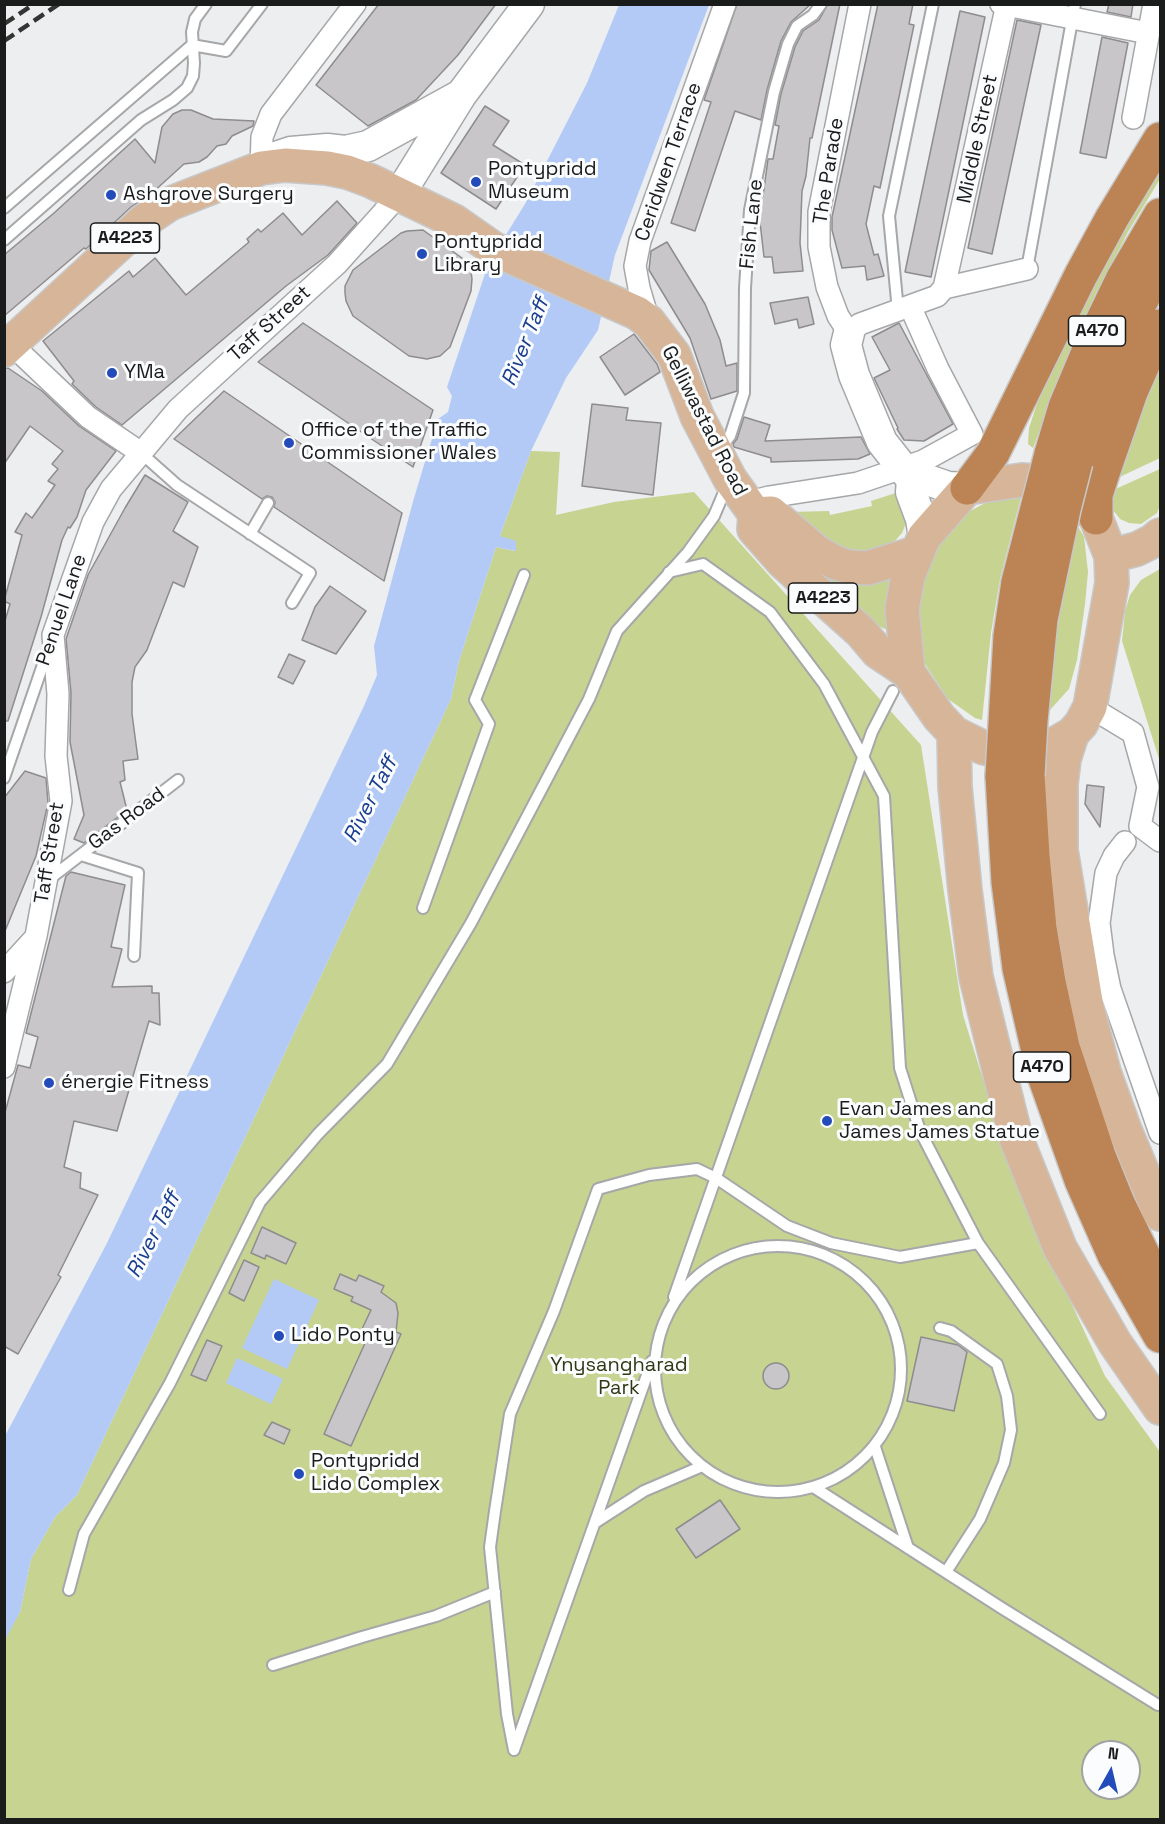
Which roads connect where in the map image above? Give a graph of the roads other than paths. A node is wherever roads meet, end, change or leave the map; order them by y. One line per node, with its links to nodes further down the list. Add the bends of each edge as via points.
1 (206, 4): 13 (lane, via 195,19)
2 (262, 4): 13 (lane, via 226,51)
3 (355, 4): 17 (street, via 271,114 262,137)
4 (529, 4): 14 (main road)
5 (725, 4): 26 (street, Ceridwen Terrace, via 640,241 635,266)
6 (821, 4): 33 (lane, Fish Lane, via 797,26 788,44 750,210 744,393 730,436)
7 (860, 4): 28 (street, The Parade, via 819,212 819,247 827,287)
8 (933, 4): 25 (lane, via 889,216)
9 (1154, 4): 12 (street)
10 (1005, 5): 11 (street); 24 (street, Middle Street)
11 (1074, 11): 12 (street); 23 (lane)
12 (1148, 33): 15 (street)
13 (192, 45): 19 (lane); 21 (lane, via 193,76 187,88 141,120)
14 (461, 95): 17 (main road, via 368,146 345,151 291,152 275,156); 18 (main road)
15 (1133, 118)
16 (1161, 140): 34 (highway, via 1081,275 993,453)
17 (261, 168): 18 (main road, A4223, via 327,168 363,178); 29 (main road, A4223, via 169,204 144,221)
18 (399, 195): 26 (main road, Gelliwastad Road / A4223, via 454,221 494,249); 30 (street, Taff Street, via 337,264 178,409)
19 (4, 208)
20 (1161, 215): 31 (highway, A470, via 1123,278 1065,406)
21 (4, 240)
22 (1161, 265): 31 (highway, A470, via 1124,334 1096,403)
23 (1027, 270): 24 (street)
24 (946, 281): 25 (street, via 937,296)
25 (904, 309): 28 (street, via 860,324); 32 (street, via 972,434 923,460)
26 (643, 318): 33 (main road, Gelliwastad Road / A4223, via 674,356 697,416)
27 (1161, 326): 36 (highway, via 1131,392 1103,473 1096,495)
28 (849, 333): 32 (main road, via 846,345 854,375 882,442)
29 (7, 343): 30 (street, via 88,417)
30 (141, 453): 37 (lane, via 177,485); 44 (street, Penuel Lane, via 111,489 93,522)
31 (1063, 458): 50 (highway, A470, bridge, via 1021,571 1010,636)
32 (908, 474): 33 (street, via 769,496); 34 (main road, via 948,487); 39 (main road, via 921,519)
33 (737, 487): 39 (main road, A4223, via 818,553 836,563 868,568); 41 (lane, Fish Lane); 45 (main road, A4223, via 754,529 783,562 861,632)
34 (967, 488): 36 (main road, via 1022,480 1045,482 1066,489); 39 (main road)
35 (268, 503): 37 (lane)
36 (1096, 518): 40 (main road)
37 (250, 534): 43 (lane, via 310,573)
38 (1161, 535): 40 (main road, via 1137,549)
39 (920, 545): 45 (main road, via 908,576 902,609)
40 (1111, 556): 46 (main road, via 1112,583)
41 (669, 572): 49 (lane, via 703,564 770,612 824,684); 80 (lane, Fish Lane, via 617,631 589,699 471,923 387,1064 318,1134 260,1202 170,1383 84,1534)
42 (524, 575): 58 (lane, via 475,700 489,724)
43 (292, 603)
44 (53, 635): 51 (lane, Penuel Lane); 57 (street, Taff Street, via 61,801)
45 (900, 681): 47 (main road); 49 (lane)
46 (1090, 707): 48 (main road); 53 (street, via 1133,733 1148,787)
47 (954, 733): 48 (main road, via 984,748 1013,752 1038,750); 72 (main road, via 955,787 976,977 1016,1138 1060,1248 1114,1343)
48 (1072, 734): 65 (main road, via 1061,784 1061,850 1087,1008 1124,1128)
49 (863, 757): 64 (lane); 66 (lane, via 884,796 900,1068 920,1131)
50 (1015, 775): 67 (highway, A470, via 1033,856 1040,928 1063,1047 1098,1156); 70 (highway, A470, via 1008,882 1018,957 1043,1073 1081,1180 1114,1255)
51 (4, 778)
52 (178, 780): 56 (lane, Gas Road)
53 (1140, 826): 54 (street); 55 (lane)
54 (1161, 841)
55 (1125, 842): 63 (street, via 1114,856 1104,885 1100,923 1103,955 1110,989)
56 (81, 855): 57 (lane, Gas Road); 60 (lane, via 138,873)
57 (48, 880): 59 (street, Taff Street)
58 (423, 908)
59 (36, 936): 61 (street); 62 (street, Taff Street)
60 (134, 956)
61 (4, 972)
62 (4, 1067)
63 (1161, 1133)
64 (716, 1178): 66 (lane, via 787,1226 831,1243 900,1257); 68 (lane); 81 (lane, via 697,1168 649,1175 598,1189 555,1311 510,1414 490,1547)
65 (1161, 1214)
66 (978, 1243): 73 (lane)
67 (1161, 1289)
68 (672, 1304): 71 (lane, via 662,1323); 74 (lane, via 692,1279 719,1260 750,1248 783,1245 816,1251 846,1266 871,1287 890,1315 900,1347 902,1377 897,1406)
69 (940, 1328): 79 (lane, via 951,1331 997,1364 1007,1396 1011,1430 1004,1463 980,1518)
70 (1161, 1336)
71 (654, 1355): 75 (lane, via 656,1397 672,1436); 77 (lane)
72 (1161, 1408)
73 (1100, 1413)
74 (875, 1446): 76 (lane, via 848,1472); 78 (lane)
75 (700, 1467): 76 (lane, via 736,1486 775,1493); 77 (lane, via 644,1491)
76 (815, 1488): 78 (lane)
77 (596, 1522): 81 (lane, via 514,1750)
78 (908, 1548): 79 (lane)
79 (946, 1572): 83 (lane)
80 (69, 1590)
81 (495, 1592): 82 (lane, via 436,1616)
82 (273, 1665)
83 (1158, 1705)

